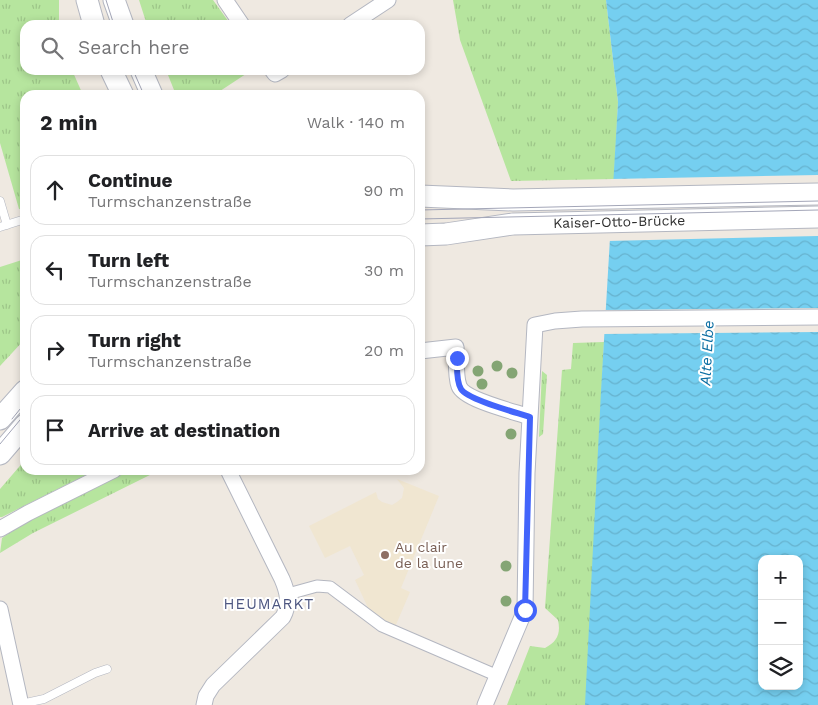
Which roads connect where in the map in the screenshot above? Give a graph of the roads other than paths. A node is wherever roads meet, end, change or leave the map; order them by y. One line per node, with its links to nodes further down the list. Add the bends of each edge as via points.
1 (87, 0): 5 (main road)
2 (114, 0): 6 (main road)
3 (225, 0): 7 (street)
4 (388, 0): 8 (street)
5 (93, 20)
6 (120, 20)
7 (239, 20)
8 (358, 20)
9 (113, 75): 11 (main road)
10 (143, 75): 12 (main road)
11 (121, 90)
12 (150, 90)
13 (818, 194): 14 (main road, Kaiser-Otto-Brücke, via 514,200)
14 (425, 196)
15 (0, 201): 18 (lane)
16 (818, 217): 19 (main road, Kaiser-Otto-Brücke, via 513,224)
17 (20, 221): 18 (lane)
18 (4, 225)
19 (425, 235)
20 (818, 317): 23 (street, via 582,319 535,325)
21 (425, 350): 23 (street, via 456,347 461,390)
22 (20, 397): 24 (main road)
23 (530, 417): 33 (street, via 525,610)
24 (0, 419)
25 (20, 431): 26 (main road)
26 (0, 454)
27 (104, 475): 29 (street)
28 (230, 475): 30 (street)
29 (0, 529)
30 (288, 594): 33 (street, via 317,586 330,587 382,626); 35 (street, via 283,617 213,685)
31 (0, 609): 34 (street)
32 (107, 669): 34 (lane, via 44,699)
33 (498, 676): 36 (street)
34 (21, 704)
35 (204, 705)
36 (485, 705)

